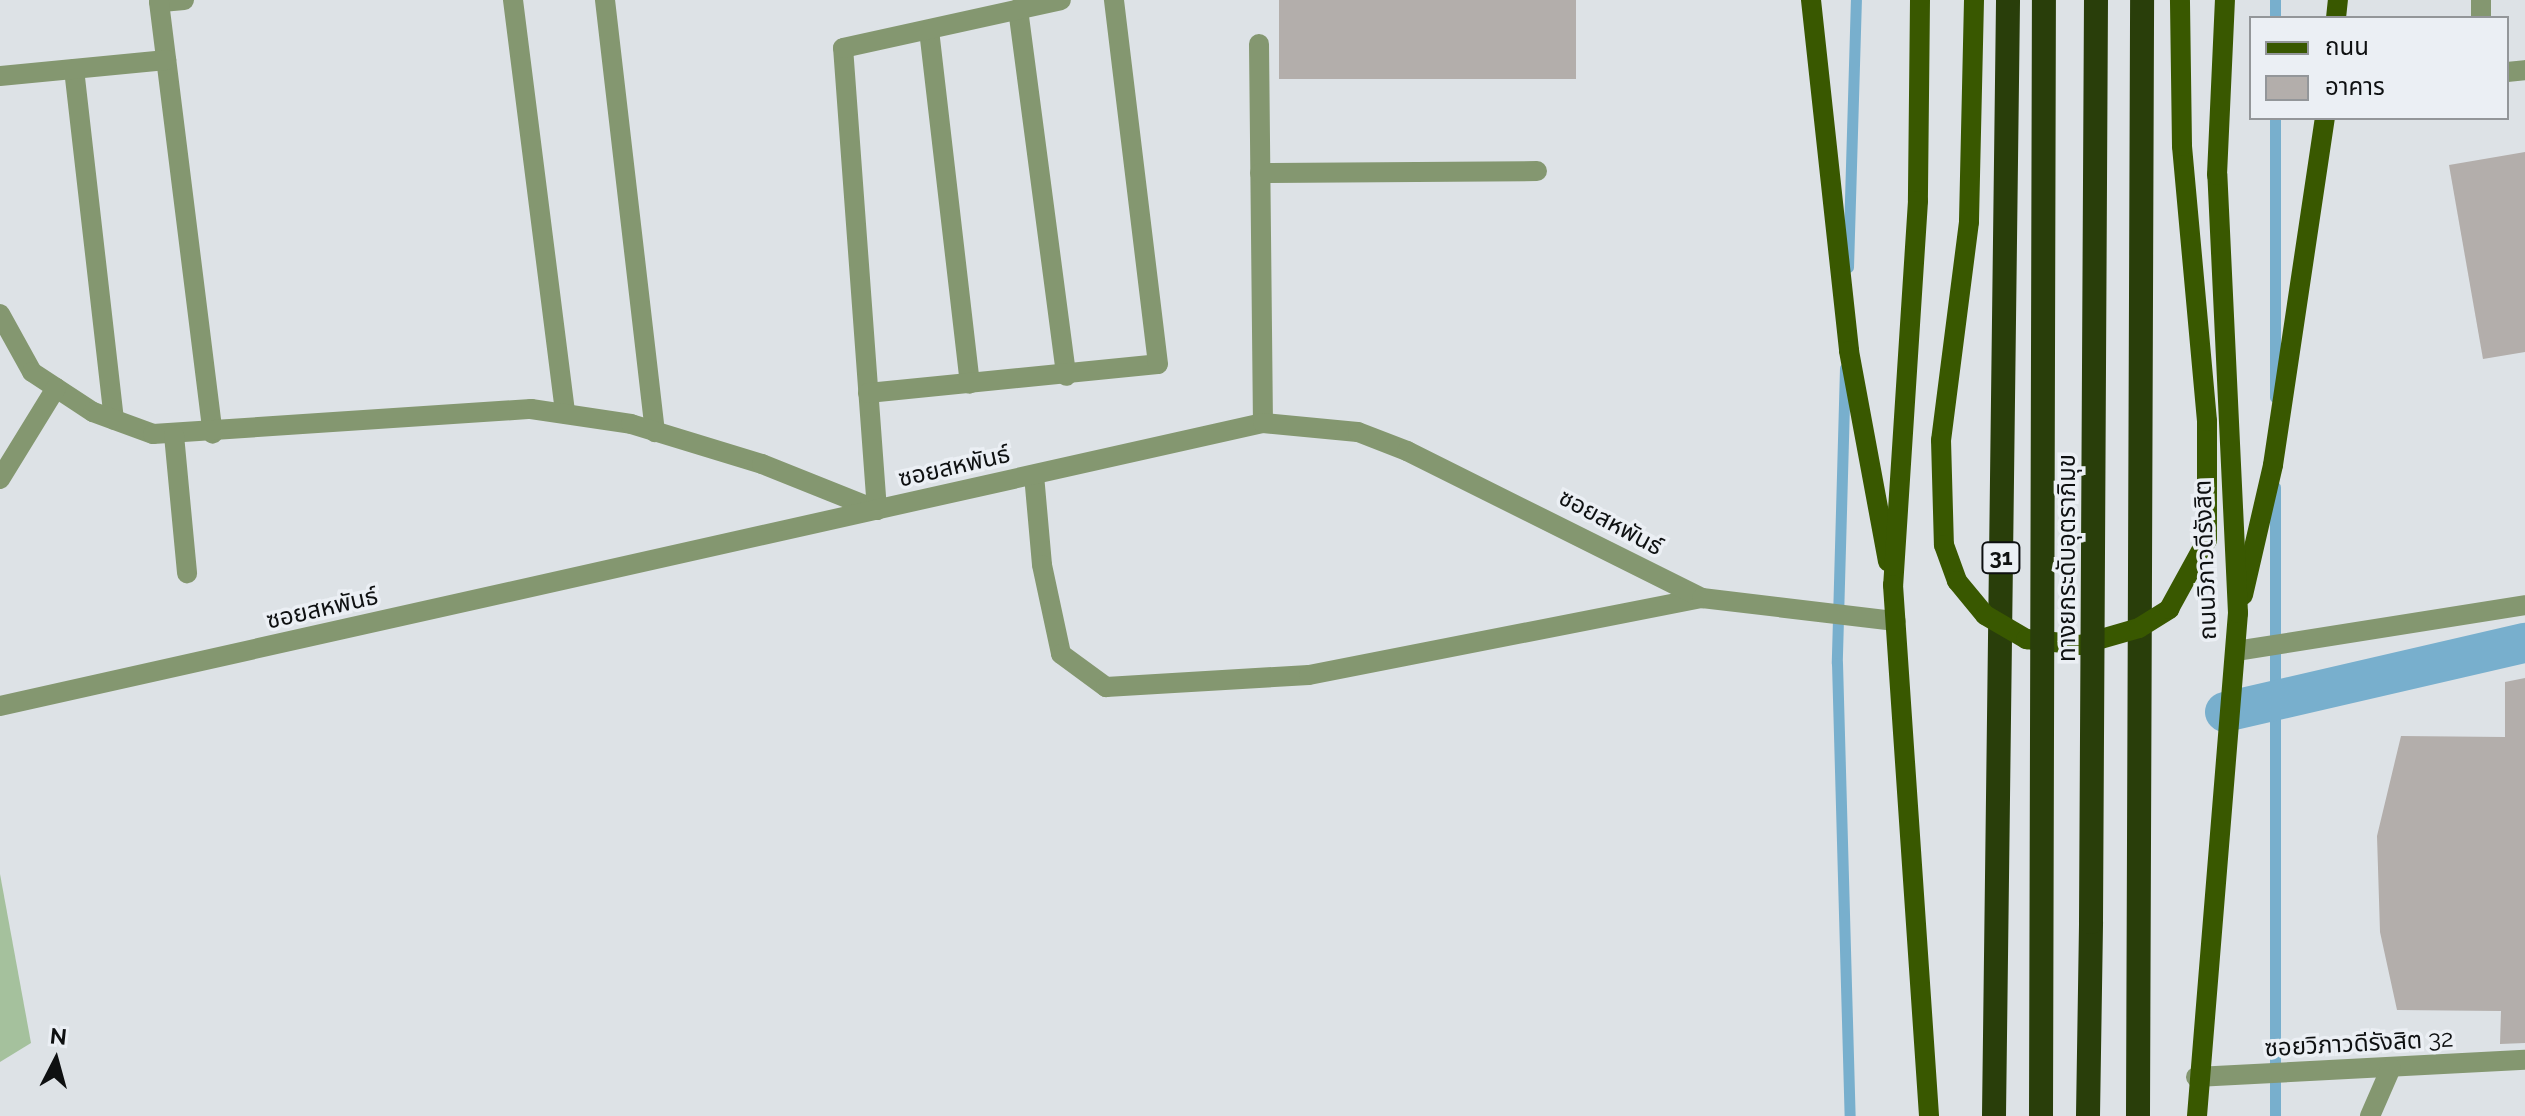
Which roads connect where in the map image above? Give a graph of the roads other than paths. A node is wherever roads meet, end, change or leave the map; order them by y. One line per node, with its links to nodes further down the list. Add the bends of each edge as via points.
1 (184, 0): 18 (street, via 159,2)
2 (513, 0): 30 (street)
3 (605, 0): 33 (street)
4 (1061, 0): 15 (street)
5 (1114, 0): 26 (street, via 1158,364)
6 (1811, 0): 40 (main road, via 1849,351)
7 (1920, 0): 40 (main road, via 1918,201)
8 (1974, 0): 13 (main road, bridge, via 1969,222 1941,440 1944,545 1957,581 1985,615 2026,639 2080,645 2139,628 2169,609 2207,540 2207,421 2182,146)
9 (2008, 0): 51 (highway, 31)
10 (2044, 0): 52 (highway, ทางยกระดับอุตราภิมุข / 31, bridge)
11 (2096, 0): 53 (highway, ทางยกระดับอุตราภิมุข, bridge)
12 (2142, 0): 54 (highway)
13 (2180, 0)
14 (2225, 0): 43 (main road, ถนนวิภาวดีรังสิต, via 2217,175)
15 (1018, 9): 16 (street); 26 (street)
16 (929, 30): 27 (street); 29 (street, via 843,48)
17 (1259, 44): 23 (street)
18 (166, 60): 19 (street); 34 (street)
19 (74, 69): 20 (street); 31 (street)
20 (0, 76)
21 (2325, 120): 43 (main road, via 2273,465)
22 (1537, 171): 23 (street)
23 (1260, 173): 32 (street)
24 (0, 314): 25 (street)
25 (8, 351): 28 (street)
26 (1066, 376): 27 (street)
27 (970, 384): 29 (street)
28 (56, 388): 31 (street); 37 (street)
29 (868, 393): 38 (street)
30 (565, 414): 33 (street); 34 (street, via 474,408)
31 (114, 420): 35 (street)
32 (1263, 423): 36 (street, ซอยสหพันธ์); 41 (street, ซอยสหพันธ์, via 1358,432 1407,451)
33 (655, 432): 38 (street, via 762,464)
34 (213, 434): 35 (street)
35 (174, 435): 39 (street)
36 (1034, 475): 38 (street, ซอยสหพันธ์); 41 (street, via 1042,565 1061,654 1106,687 1309,675)
37 (0, 479)
38 (877, 510): 46 (street, ซอยสหพันธ์)
39 (187, 573)
40 (1893, 585): 44 (main road)
41 (1702, 598): 44 (street, ซอยสหพันธ์)
42 (2525, 605): 45 (street)
43 (2238, 613): 45 (main road, ถนนวิภาวดีรังสิต)
44 (1896, 621): 50 (main road)
45 (2236, 651): 49 (main road, ถนนวิภาวดีรังสิต)
46 (0, 706)
47 (2525, 1060): 48 (street, ซอยวิภาวดีรังสิต 32)
48 (2391, 1068): 49 (street, ซอยวิภาวดีรังสิต 32); 56 (street)
49 (2196, 1077): 55 (main road, ถนนวิภาวดีรังสิต)
50 (1929, 1116)
51 (1994, 1116)
52 (2041, 1116)
53 (2088, 1116)
54 (2138, 1116)
55 (2197, 1116)
56 (2370, 1116)

